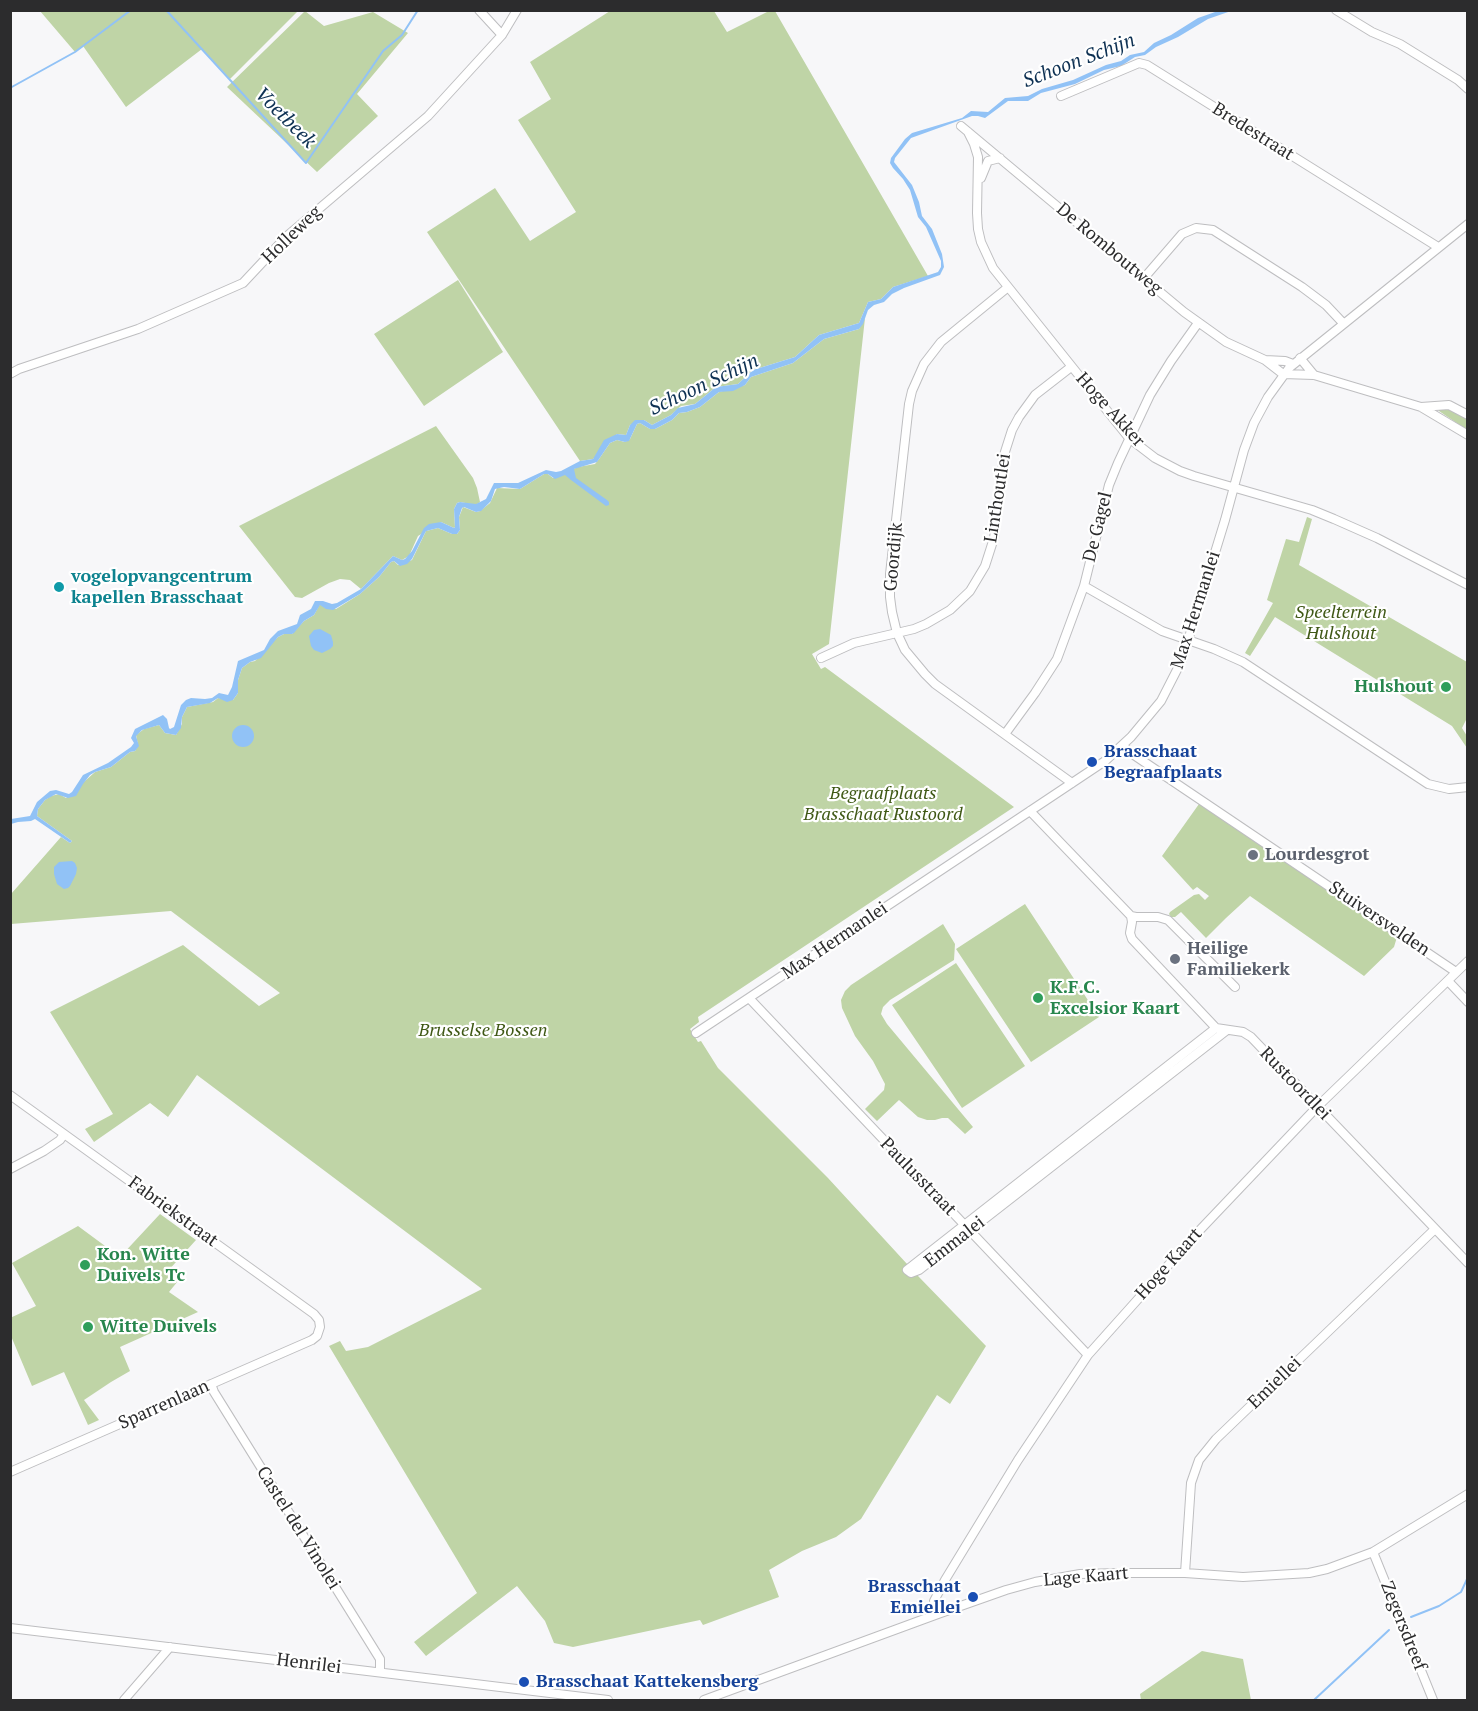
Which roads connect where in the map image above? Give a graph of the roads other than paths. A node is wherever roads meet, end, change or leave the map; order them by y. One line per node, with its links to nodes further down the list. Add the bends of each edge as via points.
1 (479, 10): 4 (street)
2 (517, 10): 4 (street, Holleweg)
3 (1336, 10): 5 (street, via 1372,33 1400,44)
4 (502, 35): 20 (street, Holleweg, via 428,116 287,236 243,283 138,329)
5 (1467, 89)
6 (1061, 96): 12 (street, Bredestraat, via 1139,63 1147,65)
7 (961, 126): 8 (street, De Romboutweg)
8 (968, 132): 9 (street, De Romboutweg); 10 (street, Hoge Akker, via 978,157)
9 (1000, 158): 10 (street, Hoge Akker, via 988,161); 13 (street, De Romboutweg)
10 (977, 194): 14 (street, Hoge Akker, via 981,242)
11 (1467, 224): 12 (street, Max Hermanlei)
12 (1438, 248): 16 (street, Max Hermanlei)
13 (1144, 278): 15 (street, De Romboutweg); 16 (street, via 1182,234 1196,228 1213,230 1302,287)
14 (1007, 288): 19 (street, Hoge Akker); 30 (street, Goordijk, via 941,342 924,363 912,391 890,582)
15 (1198, 323): 17 (street, De Romboutweg, via 1226,342); 26 (street, De Gagel, via 1150,394)
16 (1343, 323): 18 (street, Max Hermanlei)
17 (1265, 360): 18 (street, De Romboutweg); 21 (street, De Romboutweg)
18 (1296, 361): 21 (street, Max Hermanlei); 22 (street)
19 (1071, 367): 26 (street, Hoge Akker); 30 (street, Linthoutlei, via 1035,395 1011,430 1004,455 994,538 979,578 950,610 926,624)
20 (10, 374)
21 (1283, 374): 22 (street); 27 (street, Max Hermanlei, via 1251,430)
22 (1314, 375): 23 (street)
23 (1421, 407): 24 (street, via 1449,405); 25 (street)
24 (1467, 415)
25 (1467, 435)
26 (1129, 438): 27 (street, Hoge Akker, via 1174,468); 29 (street, De Gagel, via 1109,484)
27 (1234, 488): 28 (street, Hoge Akker, via 1334,519); 31 (street, Max Hermanlei)
28 (1467, 585)
29 (1084, 586): 31 (street, via 1150,625); 33 (street, De Gagel, via 1057,659)
30 (897, 633): 32 (street, Linthoutlei, via 854,643); 33 (street, Goordijk, via 905,650 935,684)
31 (1189, 641): 34 (street, Max Hermanlei, via 1161,701); 36 (street, via 1243,662 1422,781 1442,788)
32 (821, 658)
33 (1005, 734): 35 (street, Goordijk)
34 (1123, 746): 35 (street, Max Hermanlei); 40 (street, Stuiversvelden)
35 (1072, 783): 37 (street, Max Hermanlei)
36 (1467, 787)
37 (1030, 811): 38 (street); 43 (street, Max Hermanlei)
38 (1131, 915): 42 (street, via 1168,920); 45 (street, via 1132,939)
39 (1467, 961): 40 (street, Hoge Kaart)
40 (1456, 972): 41 (street, Hoge Kaart)
41 (1448, 981): 44 (street); 49 (street, Hoge Kaart)
42 (1235, 987)
43 (749, 998): 47 (street, Max Hermanlei); 52 (street, Paulusstraat)
44 (1467, 1002)
45 (1216, 1028): 46 (street, Rustoordlei); 52 (street, Emmalei)
46 (1227, 1030): 49 (street, Rustoordlei, via 1251,1037); 52 (street, Emmalei)
47 (696, 1033)
48 (10, 1095): 50 (street, Fabriekstraat)
49 (1317, 1107): 53 (street, Rustoordlei); 56 (street, Hoge Kaart)
50 (64, 1134): 51 (street, via 44,1151); 55 (street, Fabriekstraat, via 314,1314 320,1323)
51 (10, 1169)
52 (967, 1228): 52 (street, Emmalei, via 907,1270 919,1270); 56 (street, Paulusstraat)
53 (1435, 1229): 54 (street, Rustoordlei); 61 (street, Emiellei, via 1216,1439 1199,1460 1191,1483)
54 (1467, 1263)
55 (316, 1336): 57 (street, Sparrenlaan)
56 (1088, 1356): 62 (street, Hoge Kaart, via 1018,1460 945,1580 934,1601)
57 (211, 1384): 58 (street, Sparrenlaan); 65 (street, Castel del Vinolei, via 380,1659)
58 (10, 1472)
59 (1467, 1494): 60 (street, Lage Kaart)
60 (1373, 1552): 61 (street, Lage Kaart, via 1309,1573); 69 (street, Zegersdreef)
61 (1185, 1573): 62 (street, Lage Kaart, via 1069,1576 1006,1590)
62 (938, 1614): 68 (street, Lage Kaart)
63 (10, 1628): 64 (street, Henrilei)
64 (170, 1647): 65 (street, Henrilei); 66 (street)
65 (380, 1672): 67 (street, Henrilei)
66 (124, 1701)
67 (608, 1701)
68 (704, 1701)
69 (1433, 1701)

